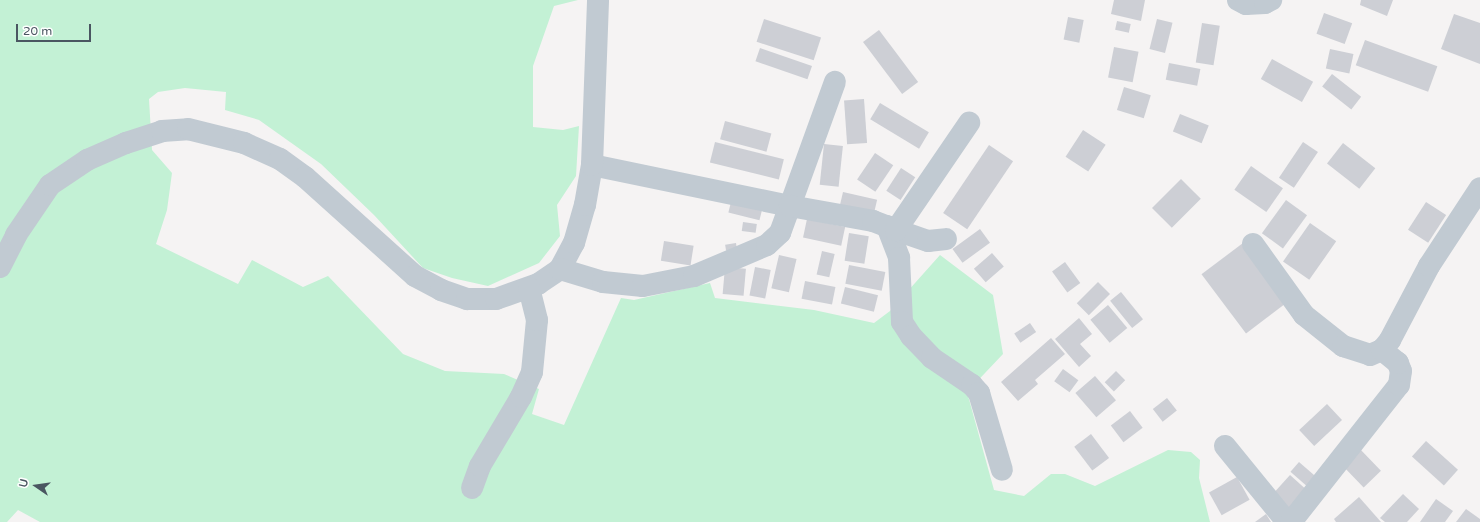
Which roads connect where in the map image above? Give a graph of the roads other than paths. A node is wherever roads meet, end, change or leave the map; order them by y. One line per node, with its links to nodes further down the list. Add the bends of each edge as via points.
1 (598, 0): 6 (street)
2 (1238, 0): 3 (street, via 1246,4 1265,3)
3 (1271, 0)
4 (835, 82): 8 (street)
5 (969, 123): 9 (street)
6 (592, 165): 8 (street); 13 (street, via 585,205 574,243)
7 (1480, 188): 15 (street, via 1432,260 1390,340)
8 (790, 206): 9 (street); 13 (street, via 780,233 767,245 694,276 643,286 603,282)
9 (892, 228): 10 (street, via 928,241); 17 (street, via 899,258 902,322 911,336 932,358 972,385 979,393)
10 (946, 239)
11 (1253, 244): 15 (street, via 1304,315 1350,349 1370,355)
12 (0, 267): 14 (street, via 16,235 50,185 87,160 126,143 162,131 188,129 244,143 280,159 305,177 415,276 441,290 467,300 489,299)
13 (560, 269): 14 (street)
14 (529, 288): 18 (street, via 537,320 532,372 521,397 480,466)
15 (1382, 350): 20 (street, via 1398,363 1401,371 1399,385)
16 (1224, 446): 19 (street)
17 (1002, 470)
18 (472, 488)
19 (1287, 522)
20 (1291, 522)

